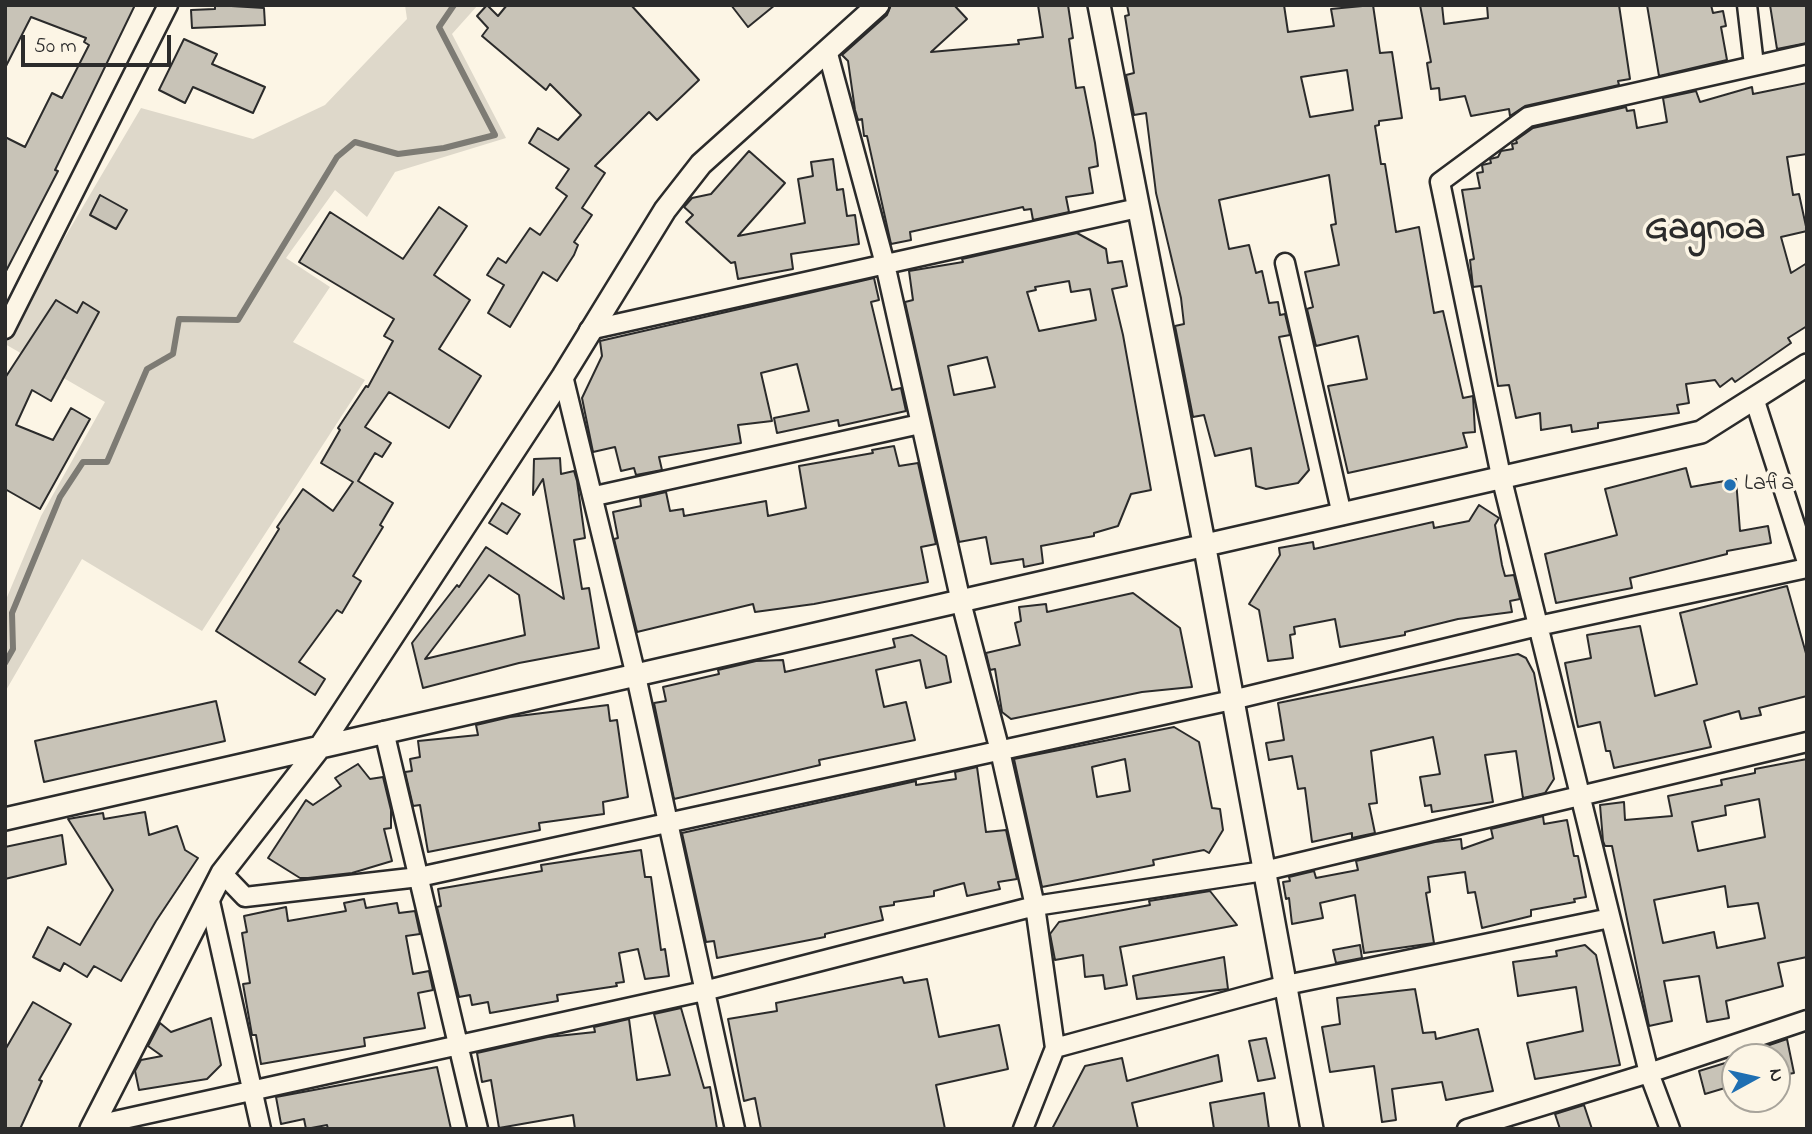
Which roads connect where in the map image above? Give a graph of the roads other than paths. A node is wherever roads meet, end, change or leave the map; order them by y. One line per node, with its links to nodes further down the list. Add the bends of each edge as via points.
1 (168, 5): 11 (street)
2 (878, 5): 5 (street)
3 (1099, 5): 8 (street)
4 (1747, 5): 7 (street)
5 (827, 50): 10 (street); 12 (street, via 701,164 665,210)
6 (1807, 54): 7 (street)
7 (1754, 65): 17 (street, via 1528,117 1440,182)
8 (1138, 208): 10 (street); 20 (street)
9 (1284, 263): 19 (street)
10 (885, 264): 12 (street); 16 (street)
11 (5, 329)
12 (589, 330): 14 (street)
13 (1807, 365): 15 (street)
14 (564, 376): 18 (street); 29 (street)
15 (1754, 398): 17 (street, via 1701,432); 21 (street)
16 (920, 424): 18 (street); 23 (street)
17 (1501, 476): 19 (street); 24 (street)
18 (595, 496): 25 (street)
19 (1342, 516): 20 (street)
20 (1204, 543): 23 (street); 26 (street)
21 (1807, 562)
22 (1807, 568): 24 (street)
23 (961, 602): 25 (street); 30 (street)
24 (1538, 626): 26 (street); 31 (street)
25 (636, 676): 27 (street); 33 (street)
26 (1232, 700): 30 (street); 34 (street)
27 (384, 731): 29 (street); 36 (street)
28 (1807, 742): 31 (street)
29 (320, 747): 32 (street); 35 (street)
30 (1000, 751): 33 (street); 38 (street)
31 (1580, 798): 34 (street); 39 (street)
32 (5, 819)
33 (667, 824): 36 (street); 41 (street)
34 (1264, 871): 38 (street); 40 (street)
35 (222, 873): 36 (street, via 245,897); 37 (street)
36 (419, 877): 43 (street)
37 (209, 897): 46 (street); 47 (street)
38 (1035, 906): 41 (street); 44 (street)
39 (1611, 918): 40 (street); 45 (street)
40 (1286, 985): 44 (street); 52 (street)
41 (704, 990): 43 (street); 50 (street)
42 (1807, 1020): 45 (street)
43 (460, 1045): 46 (street); 49 (street)
44 (1055, 1048): 51 (street)
45 (1649, 1073): 53 (street); 54 (street)
46 (252, 1091): 47 (street); 48 (street)
47 (92, 1127)
48 (261, 1129)
49 (478, 1129)
50 (735, 1129)
51 (1023, 1129)
52 (1312, 1129)
53 (1466, 1129)
54 (1670, 1129)

